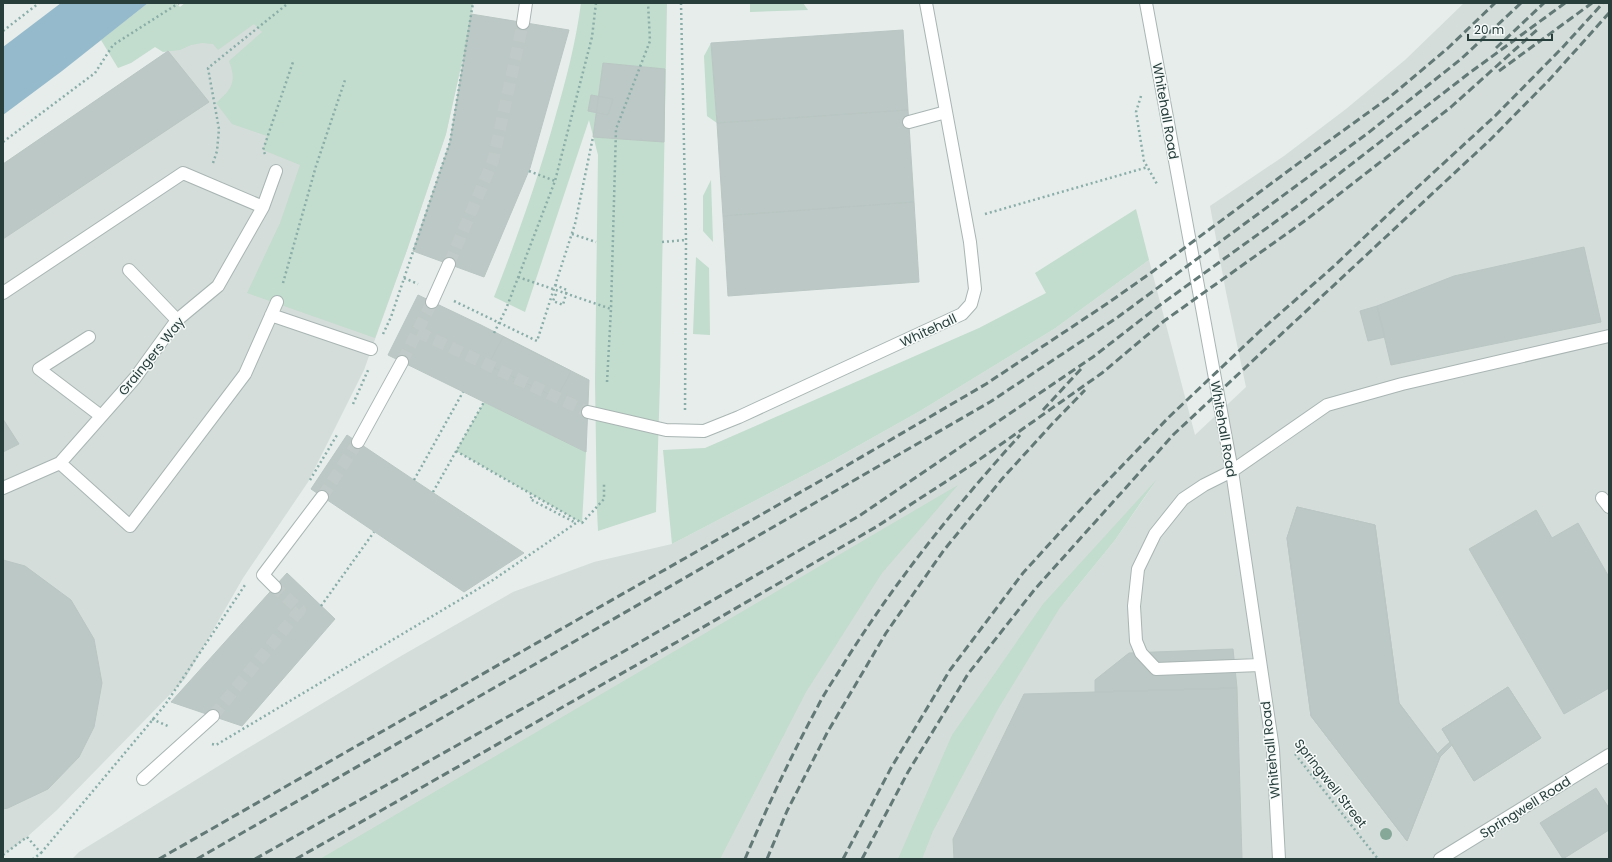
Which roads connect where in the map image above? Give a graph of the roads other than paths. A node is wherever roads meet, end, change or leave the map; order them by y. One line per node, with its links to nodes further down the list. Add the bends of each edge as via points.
1 (526, 3): 4 (street)
2 (926, 3): 5 (street, Whitehall)
3 (1146, 3): 24 (street, Whitehall Road)
4 (523, 23)
5 (946, 112): 6 (street); 20 (street, Whitehall, via 966,219 975,288 970,304 962,314 704,431 666,430)
6 (909, 122)
7 (276, 171): 8 (street, Graingers Way)
8 (263, 207): 11 (street, via 183,172); 15 (street, Graingers Way, via 218,286)
9 (449, 264): 13 (street)
10 (129, 270): 15 (street)
11 (3, 293)
12 (277, 302): 14 (street)
13 (432, 302)
14 (271, 315): 18 (street); 23 (street, via 246,374 130,526)
15 (177, 320): 21 (street, Graingers Way, via 135,378)
16 (1609, 336): 24 (street, via 1402,384 1327,405)
17 (89, 337): 21 (street, via 39,369)
18 (372, 355)
19 (402, 362): 22 (street)
20 (588, 412)
21 (101, 416): 23 (street, Graingers Way)
22 (358, 442)
23 (60, 462): 25 (street, Graingers Way)
24 (1232, 470): 28 (street, Whitehall Road); 28 (street, via 1183,499 1155,534 1138,569 1134,606 1136,641 1141,652 1156,669)
25 (3, 488)
26 (322, 497): 27 (street, via 263,575)
27 (275, 587)
28 (1260, 665): 32 (street, Whitehall Road, via 1273,749)
29 (213, 716): 31 (street)
30 (1609, 755): 33 (street, Springwell Road)
31 (143, 778)
32 (1279, 859)
33 (1440, 859)

